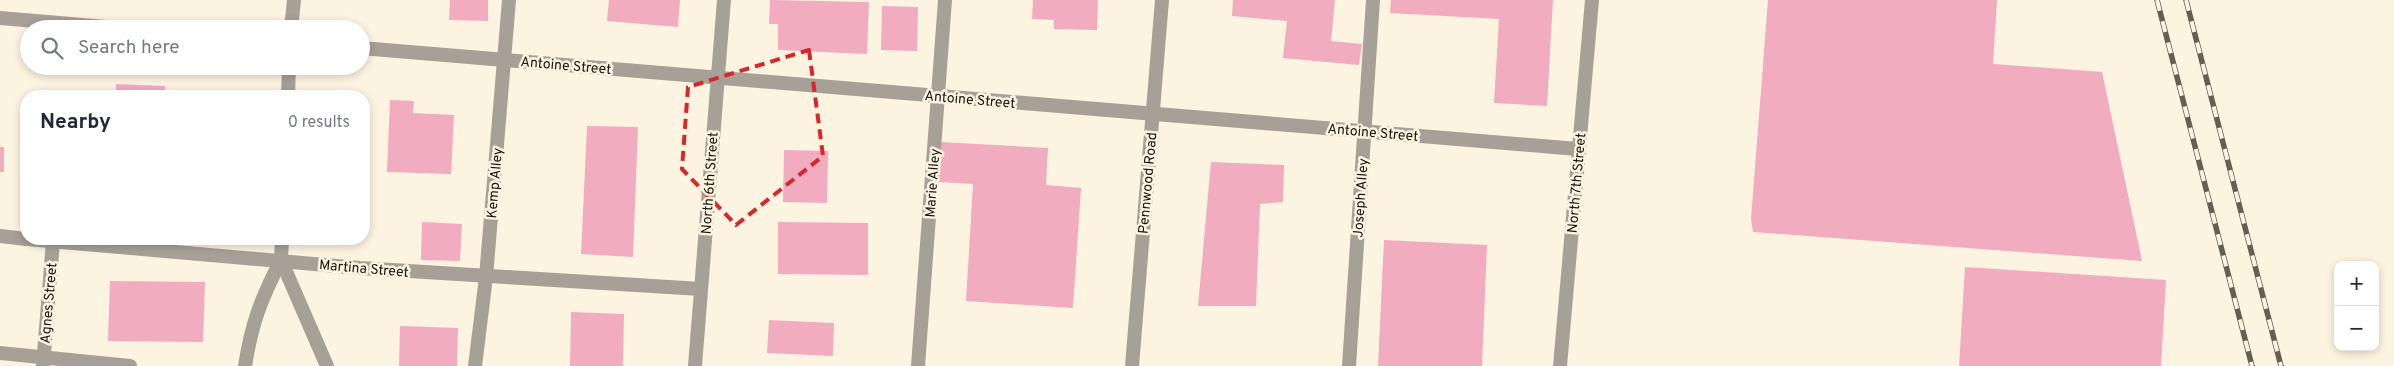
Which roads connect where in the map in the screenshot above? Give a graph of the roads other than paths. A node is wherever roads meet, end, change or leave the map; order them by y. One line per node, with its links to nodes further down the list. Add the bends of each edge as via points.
1 (294, 0): 10 (street)
2 (509, 0): 12 (street, Kemp Alley)
3 (724, 0): 14 (street, North 6th Street)
4 (945, 0): 16 (street, Marie Alley)
5 (1162, 0): 17 (street, Pennwood Road)
6 (1373, 0): 18 (street, Joseph Alley)
7 (1592, 0): 19 (street, North 7th Street)
8 (0, 18): 9 (street)
9 (24, 20)
10 (293, 20)
11 (370, 49): 12 (street, Antoine Street)
12 (505, 60): 14 (street, Antoine Street); 26 (street, Kemp Alley)
13 (289, 75): 15 (street)
14 (718, 78): 16 (street, Antoine Street); 27 (street, North 6th Street)
15 (288, 90)
16 (938, 96): 17 (street, Antoine Street); 35 (street, Marie Alley)
17 (1152, 114): 18 (street, Antoine Street); 36 (street, Pennwood Road)
18 (1364, 132): 19 (street, Antoine Street); 37 (street, Joseph Alley)
19 (1578, 149): 38 (street, North 7th Street)
20 (0, 236): 21 (street, Martina Street)
21 (20, 238)
22 (53, 245): 29 (street, Agnes Street)
23 (101, 245): 25 (street, Martina Street)
24 (282, 245): 25 (street)
25 (282, 260): 26 (street, Martina Street); 31 (street, via 250,330); 32 (street)
26 (486, 277): 27 (street, Martina Street); 33 (street, Kemp Alley)
27 (701, 289): 34 (street, North 6th Street)
28 (0, 353): 29 (street)
29 (43, 362): 30 (street)
30 (130, 366)
31 (245, 366)
32 (327, 366)
33 (475, 366)
34 (695, 366)
35 (918, 366)
36 (1132, 366)
37 (1349, 366)
38 (1560, 366)

